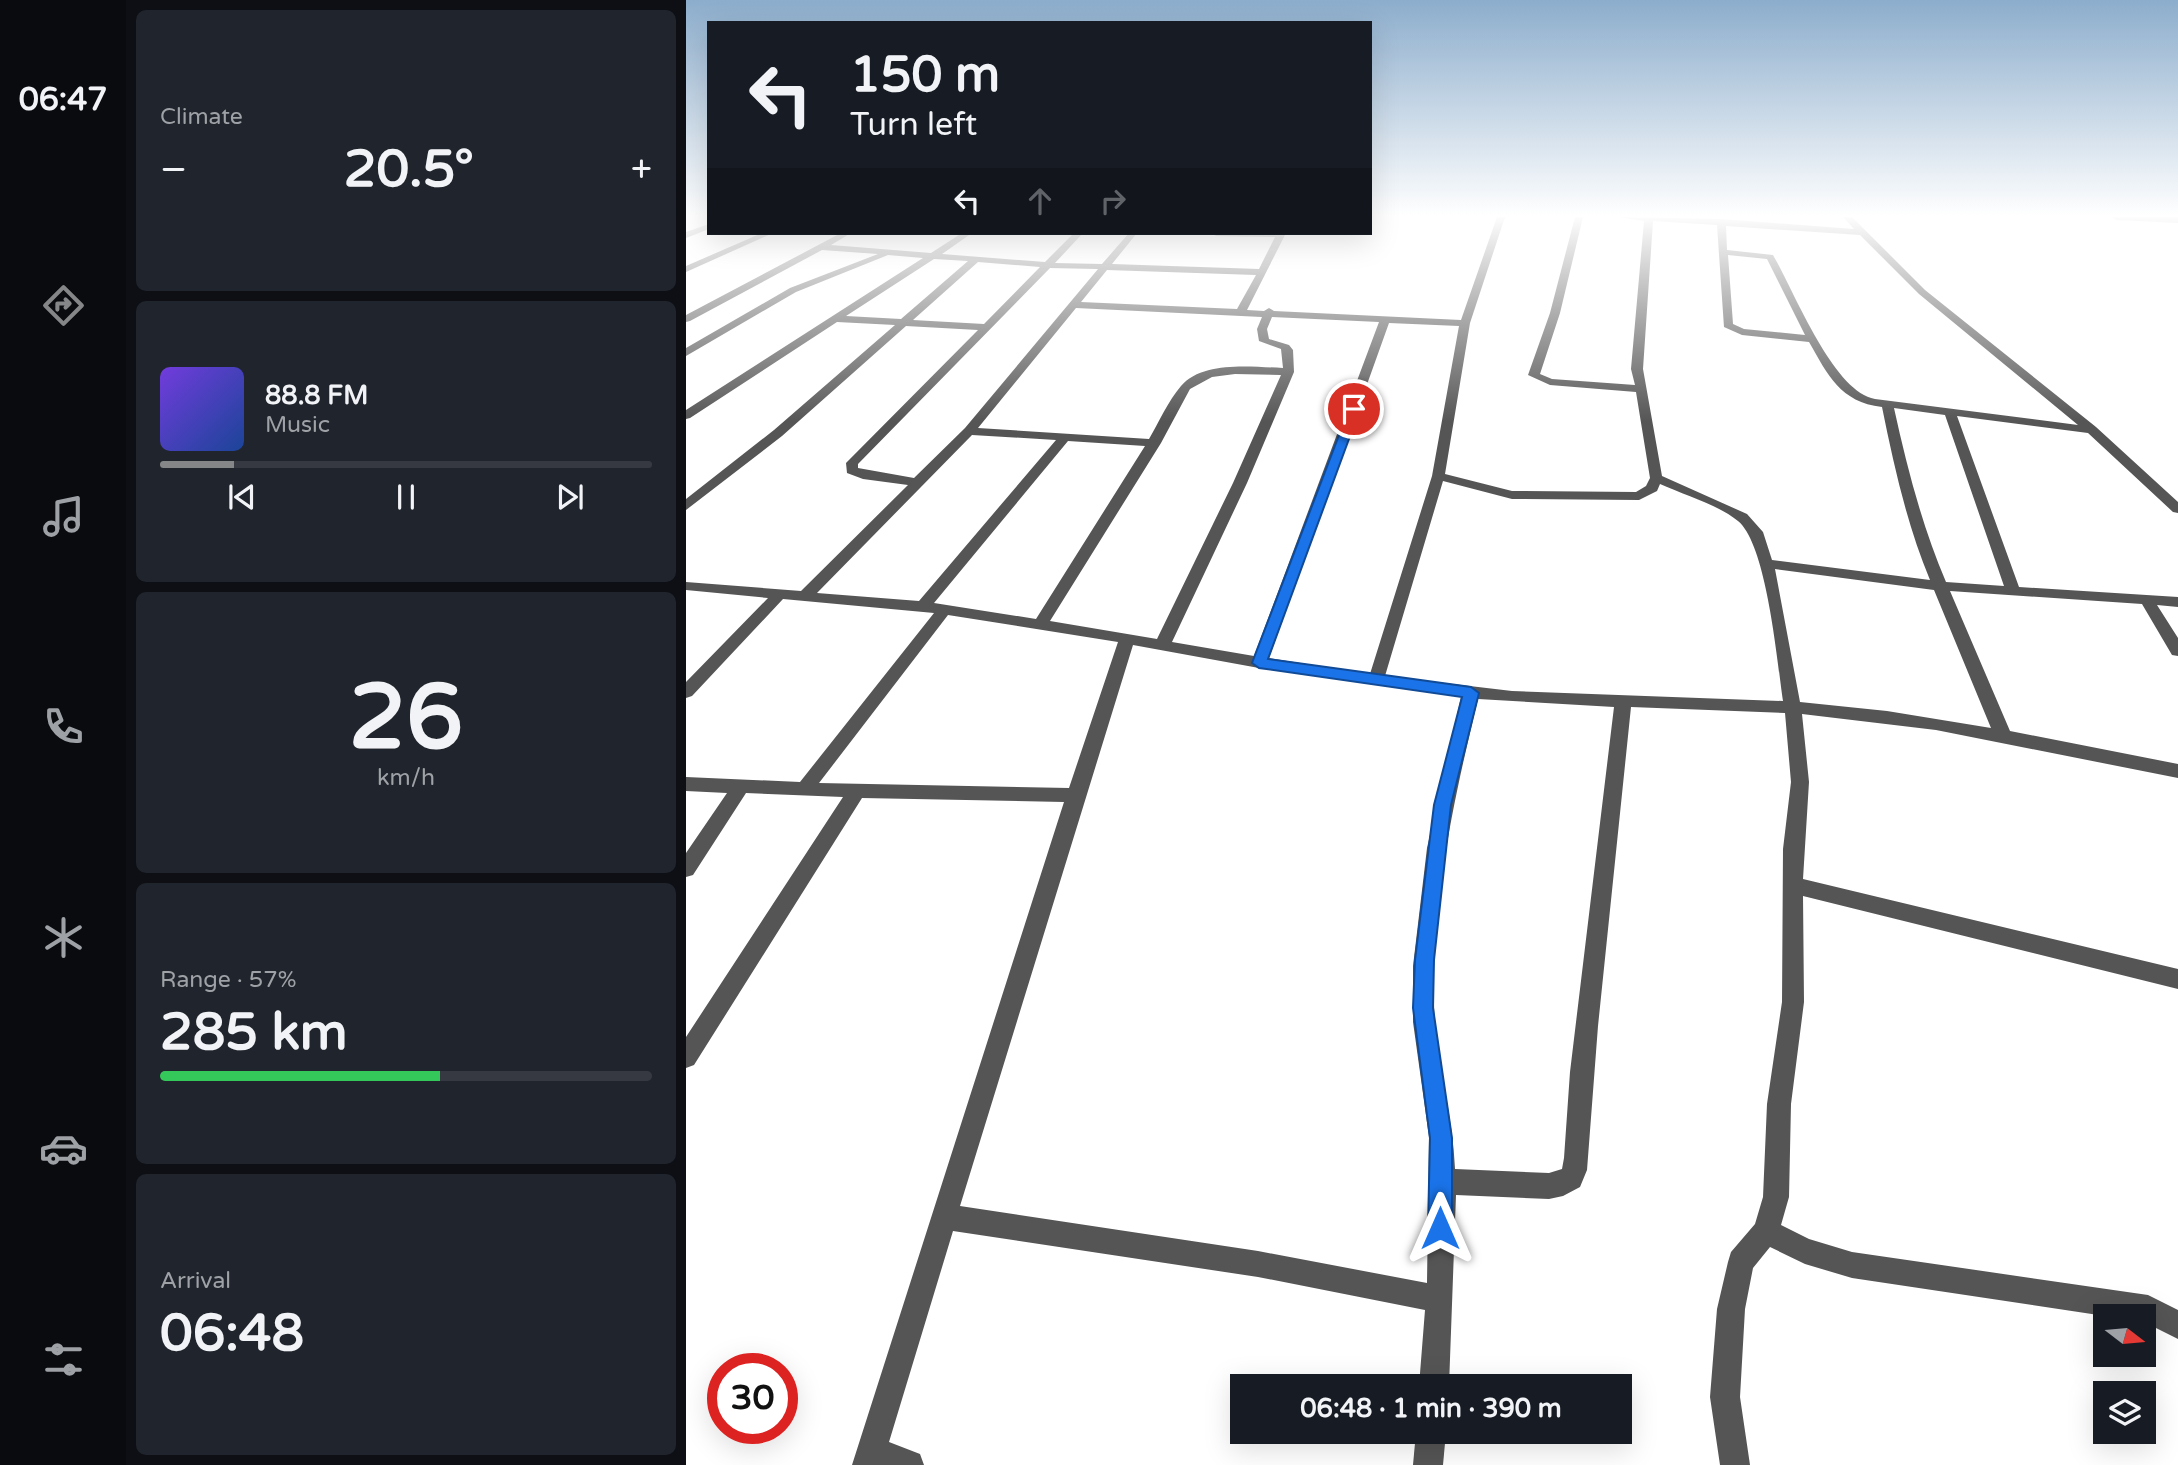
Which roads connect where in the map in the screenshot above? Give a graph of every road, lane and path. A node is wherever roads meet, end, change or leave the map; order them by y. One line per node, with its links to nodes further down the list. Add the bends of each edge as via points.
1 (748, 285): 17 (street)
2 (805, 285): 24 (street)
3 (889, 285): 19 (street)
4 (946, 285): 20 (street)
5 (1027, 285): 22 (street)
6 (1091, 285): 14 (street)
7 (1255, 285): 15 (street)
8 (1478, 285): 21 (street)
9 (1562, 285): 26 (street, via 1534,375 1550,382)
10 (1644, 285): 26 (street, via 1637,369)
11 (1726, 285): 23 (street, via 1728,325 1742,332)
12 (1785, 285): 23 (street)
13 (1915, 285): 30 (street)
14 (1076, 304): 15 (street); 31 (street)
15 (1242, 310): 16 (street)
16 (1269, 311): 18 (street); 25 (street, via 1262,335 1264,341 1289,352)
17 (686, 318)
18 (1386, 318): 21 (street); 53 (street)
19 (836, 319): 20 (street); 29 (street)
20 (903, 323): 22 (street); 37 (street, via 778,433)
21 (1465, 323): 34 (street)
22 (989, 327): 36 (street, via 852,463 852,470 863,475)
23 (1814, 339): 27 (street, via 1845,388 1856,397)
24 (686, 353)
25 (1287, 372): 33 (street, via 1240,371 1196,378 1186,387); 51 (street, via 1240,483)
26 (1642, 389): 35 (street)
27 (1887, 404): 28 (street); 41 (street, via 1900,469)
28 (1950, 412): 30 (street); 42 (street)
29 (686, 415)
30 (2092, 430): 38 (street)
31 (969, 431): 32 (street); 36 (street)
32 (1063, 438): 33 (street); 47 (street)
33 (1155, 443): 49 (street)
34 (1438, 476): 35 (street, via 1512,495 1613,497 1639,496 1652,488); 54 (street)
35 (1656, 478): 39 (street, via 1742,517 1756,532)
36 (919, 483): 44 (street)
37 (686, 506)
38 (2178, 509)
39 (1766, 564): 41 (street); 58 (street)
40 (686, 586): 43 (street)
41 (1939, 586): 42 (street); 59 (street)
42 (2013, 591): 45 (street)
43 (778, 596): 44 (street); 55 (street)
44 (803, 598): 47 (street)
45 (2146, 599): 46 (street); 52 (street)
46 (2178, 602)
47 (922, 608): 48 (street)
48 (944, 610): 49 (street); 63 (street)
49 (1040, 624): 50 (street)
50 (1126, 641): 51 (street); 65 (street)
51 (1161, 646): 53 (street)
52 (2178, 651)
53 (1259, 663): 54 (street)
54 (1376, 680): 56 (street)
55 (686, 692)
56 (1471, 693): 57 (street); 70 (street, via 1442,805 1425,960 1423,1008 1437,1103)
57 (1622, 702): 58 (street); 70 (street, via 1571,1178 1561,1186 1544,1187)
58 (1791, 707): 59 (street); 67 (street, via 1800,782)
59 (2003, 736): 60 (street)
60 (2178, 771)
61 (686, 784): 62 (street)
62 (741, 786): 63 (street); 66 (street)
63 (805, 788): 64 (street)
64 (857, 791): 65 (street); 69 (street)
65 (1076, 795): 71 (street)
66 (686, 869)
67 (1793, 885): 68 (street); 72 (street, via 1793,1002 1779,1104 1776,1197)
68 (2178, 979)
69 (686, 1056)
70 (1441, 1181): 73 (street)
71 (945, 1217): 73 (street, via 1258,1264); 77 (street)
72 (1766, 1231): 74 (street, via 1805,1251 1852,1265 2148,1309); 80 (street, via 1741,1262 1731,1309 1725,1398)
73 (1440, 1299): 75 (street)
74 (2178, 1325)
75 (1435, 1374)
76 (1430, 1444): 79 (street)
77 (870, 1458): 78 (street)
78 (909, 1465)
79 (1428, 1465)
80 (1735, 1465)

